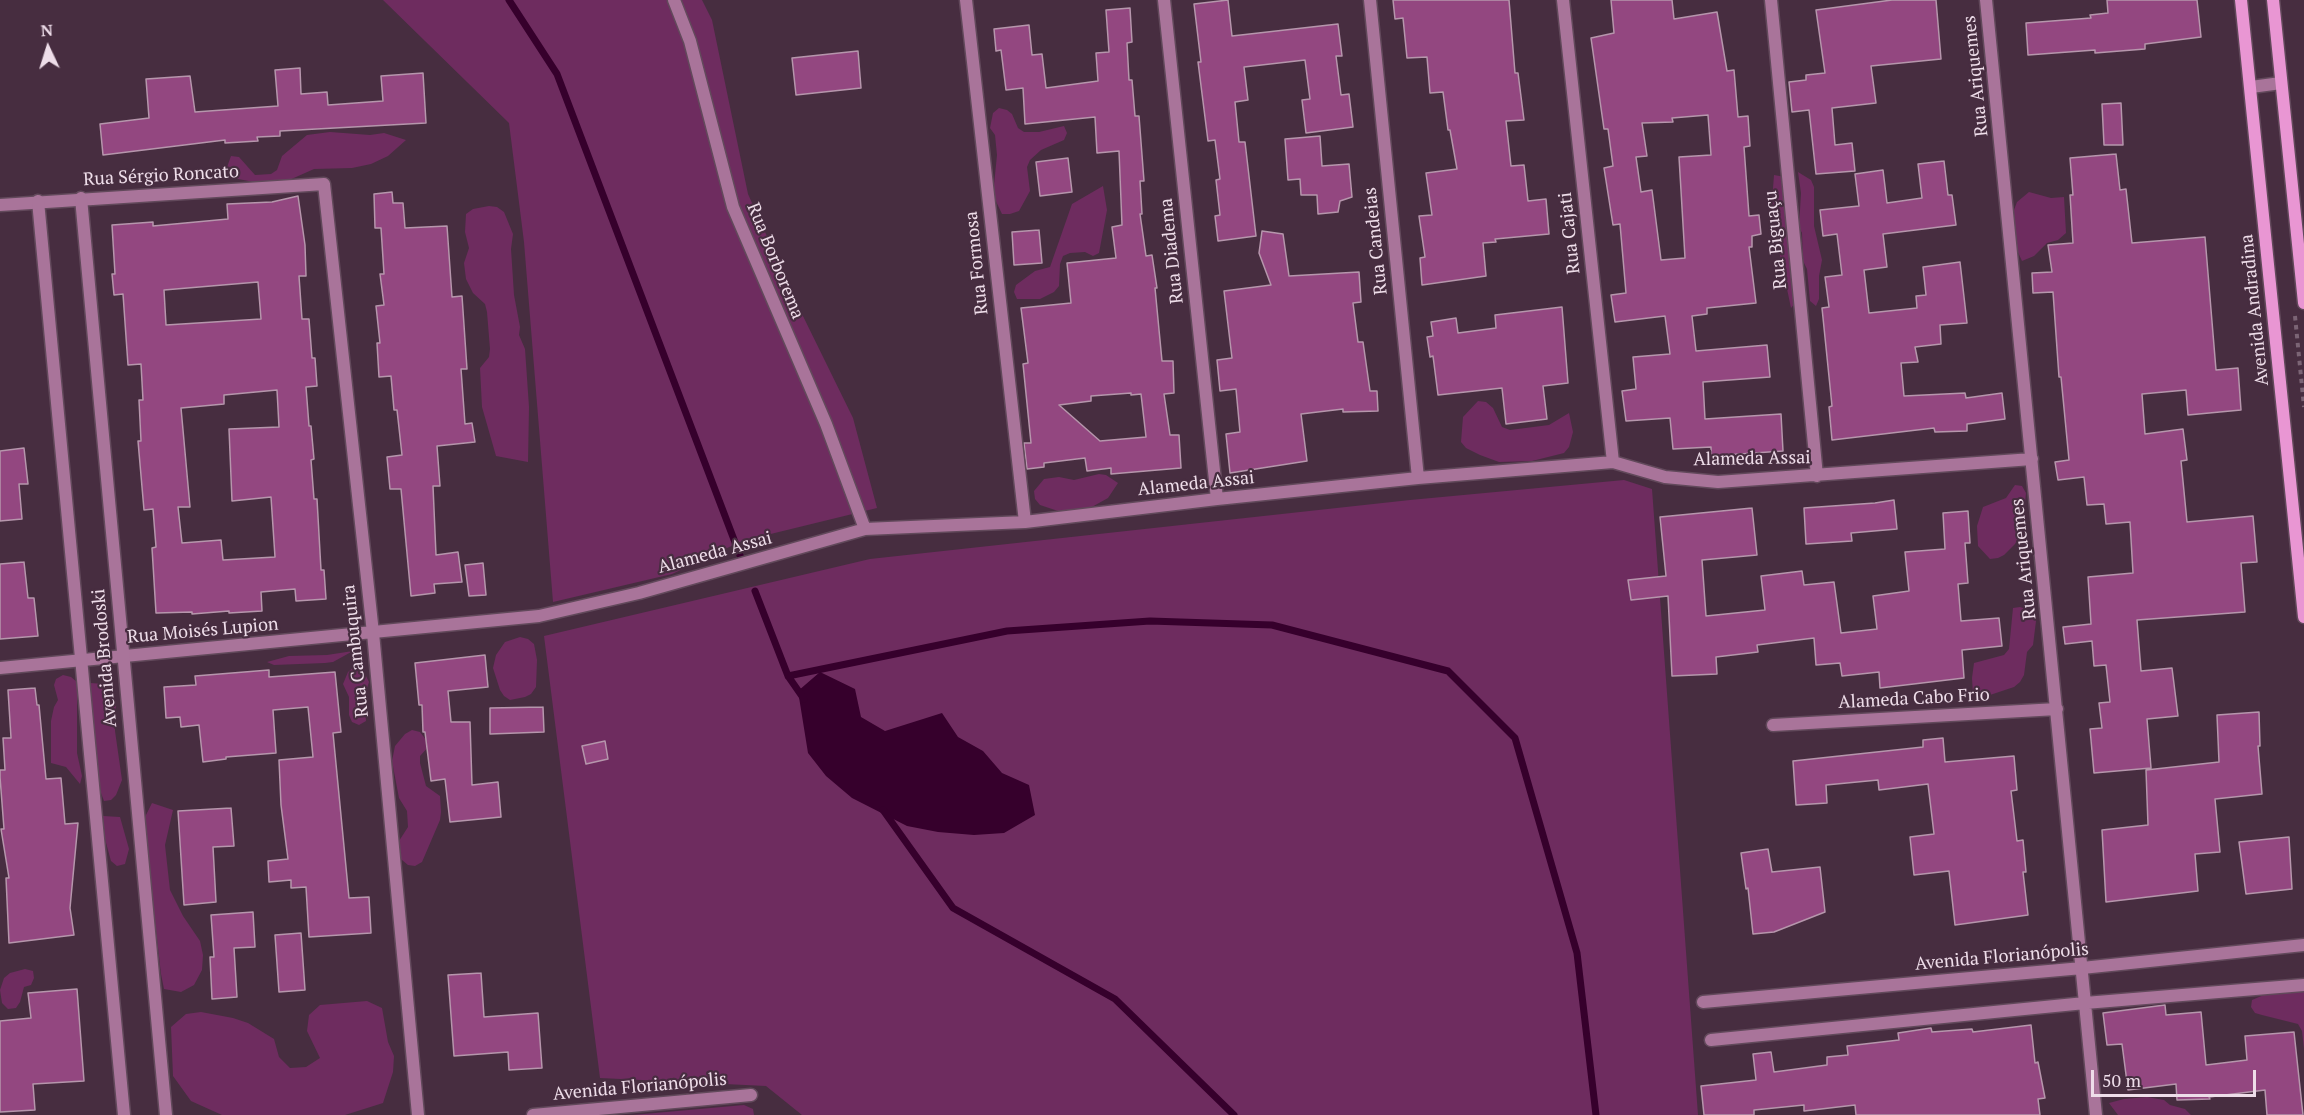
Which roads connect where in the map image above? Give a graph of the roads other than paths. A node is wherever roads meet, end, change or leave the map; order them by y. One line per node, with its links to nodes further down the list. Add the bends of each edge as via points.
1 (674, 0): 23 (street, Rua Borborema, via 690,41 733,207 826,424)
2 (966, 0): 22 (street, Rua Formosa)
3 (1164, 0): 21 (street, Rua Diadema)
4 (1370, 0): 20 (street, Rua Candeias)
5 (1563, 0): 18 (street, Rua Cajati)
6 (1771, 0): 19 (street, Rua Biguaçu)
7 (1986, 0): 17 (street, Rua Ariquemes)
8 (2241, 0): 11 (main road, Avenida Andradina)
9 (2273, 0): 10 (main road)
10 (2281, 83): 11 (street); 16 (main road)
11 (2250, 87): 24 (main road, Avenida Andradina)
12 (324, 184): 13 (street, Rua Sérgio Roncato); 25 (street, Rua Cambuquira)
13 (81, 198): 14 (street, Rua Sérgio Roncato); 26 (street, Avenida Brodoski)
14 (38, 201): 15 (street, Rua Sérgio Roncato); 27 (street, Avenida Brodoski)
15 (0, 204)
16 (2304, 303)
17 (2032, 459): 19 (street, Alameda Assai); 29 (street, Rua Ariquemes)
18 (1613, 462): 19 (street, Alameda Assai, via 1665,477 1718,482); 20 (street, Alameda Assai)
19 (1817, 476)
20 (1418, 478): 21 (street, Alameda Assai)
21 (1217, 499): 22 (street, Alameda Assai)
22 (1025, 522): 23 (street, Alameda Assai)
23 (865, 529): 25 (street, Alameda Assai, via 639,593 539,616)
24 (2304, 617)
25 (373, 633): 26 (street, Rua Moisés Lupion); 40 (street, Rua Cambuquira)
26 (123, 657): 27 (street, Rua Moisés Lupion); 39 (street, Avenida Brodoski)
27 (82, 661): 28 (street, Rua Moisés Lupion); 38 (street, Avenida Brodoski)
28 (0, 668)
29 (2057, 709): 30 (street, Alameda Cabo Frio); 32 (street, Rua Ariquemes)
30 (1773, 725)
31 (2304, 945): 32 (street, Avenida Florianópolis)
32 (2082, 968): 34 (street, Avenida Florianópolis); 35 (street, Rua Ariquemes)
33 (2304, 985): 35 (street)
34 (1703, 1002)
35 (2085, 1003): 36 (street); 42 (street, Rua Ariquemes)
36 (1711, 1040)
37 (751, 1095): 41 (street, Avenida Florianópolis)
38 (124, 1115)
39 (166, 1115)
40 (418, 1115)
41 (533, 1115)
42 (2096, 1115)

